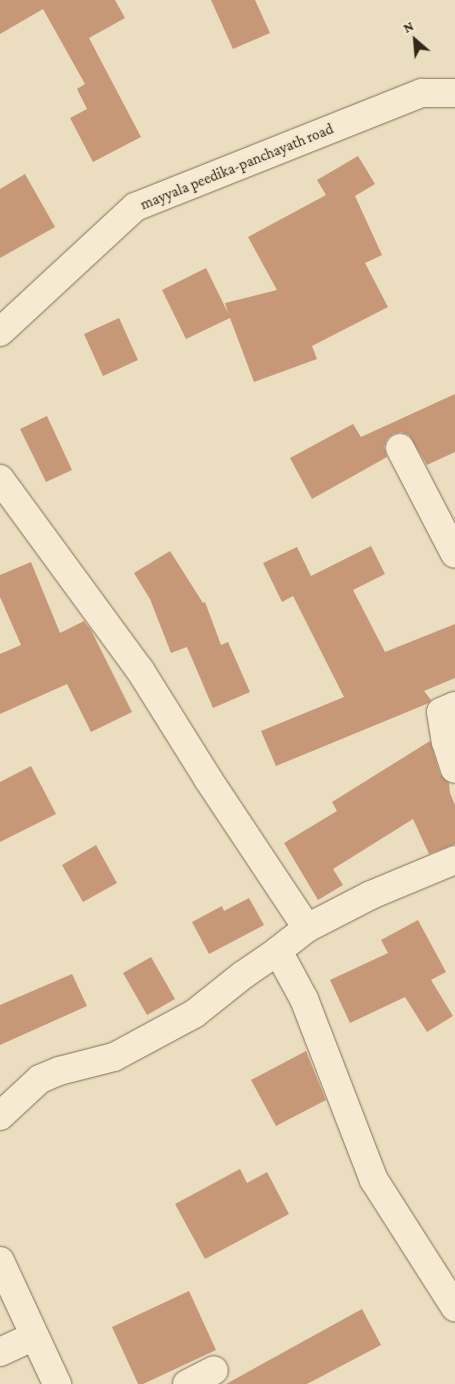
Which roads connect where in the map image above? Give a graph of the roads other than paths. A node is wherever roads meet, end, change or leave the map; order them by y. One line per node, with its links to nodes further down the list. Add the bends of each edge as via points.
1 (455, 93): 2 (street, mayyala peedika-panchayath road, via 422,93 135,207)
2 (0, 332)
3 (400, 448): 5 (street)
4 (0, 479): 9 (street, via 140,670)
5 (455, 554)
6 (455, 706): 7 (street, via 441,712)
7 (455, 769)
8 (455, 860): 9 (street, via 371,895)
9 (307, 928): 10 (street)
10 (278, 951): 11 (street, via 194,1014 114,1057 40,1079); 13 (street, via 304,999 374,1180)
11 (0, 1116)
12 (0, 1261): 14 (street)
13 (455, 1307)
14 (34, 1336): 15 (street); 17 (street)
15 (0, 1352)
16 (214, 1370): 18 (street)
17 (57, 1384)
18 (187, 1384)

